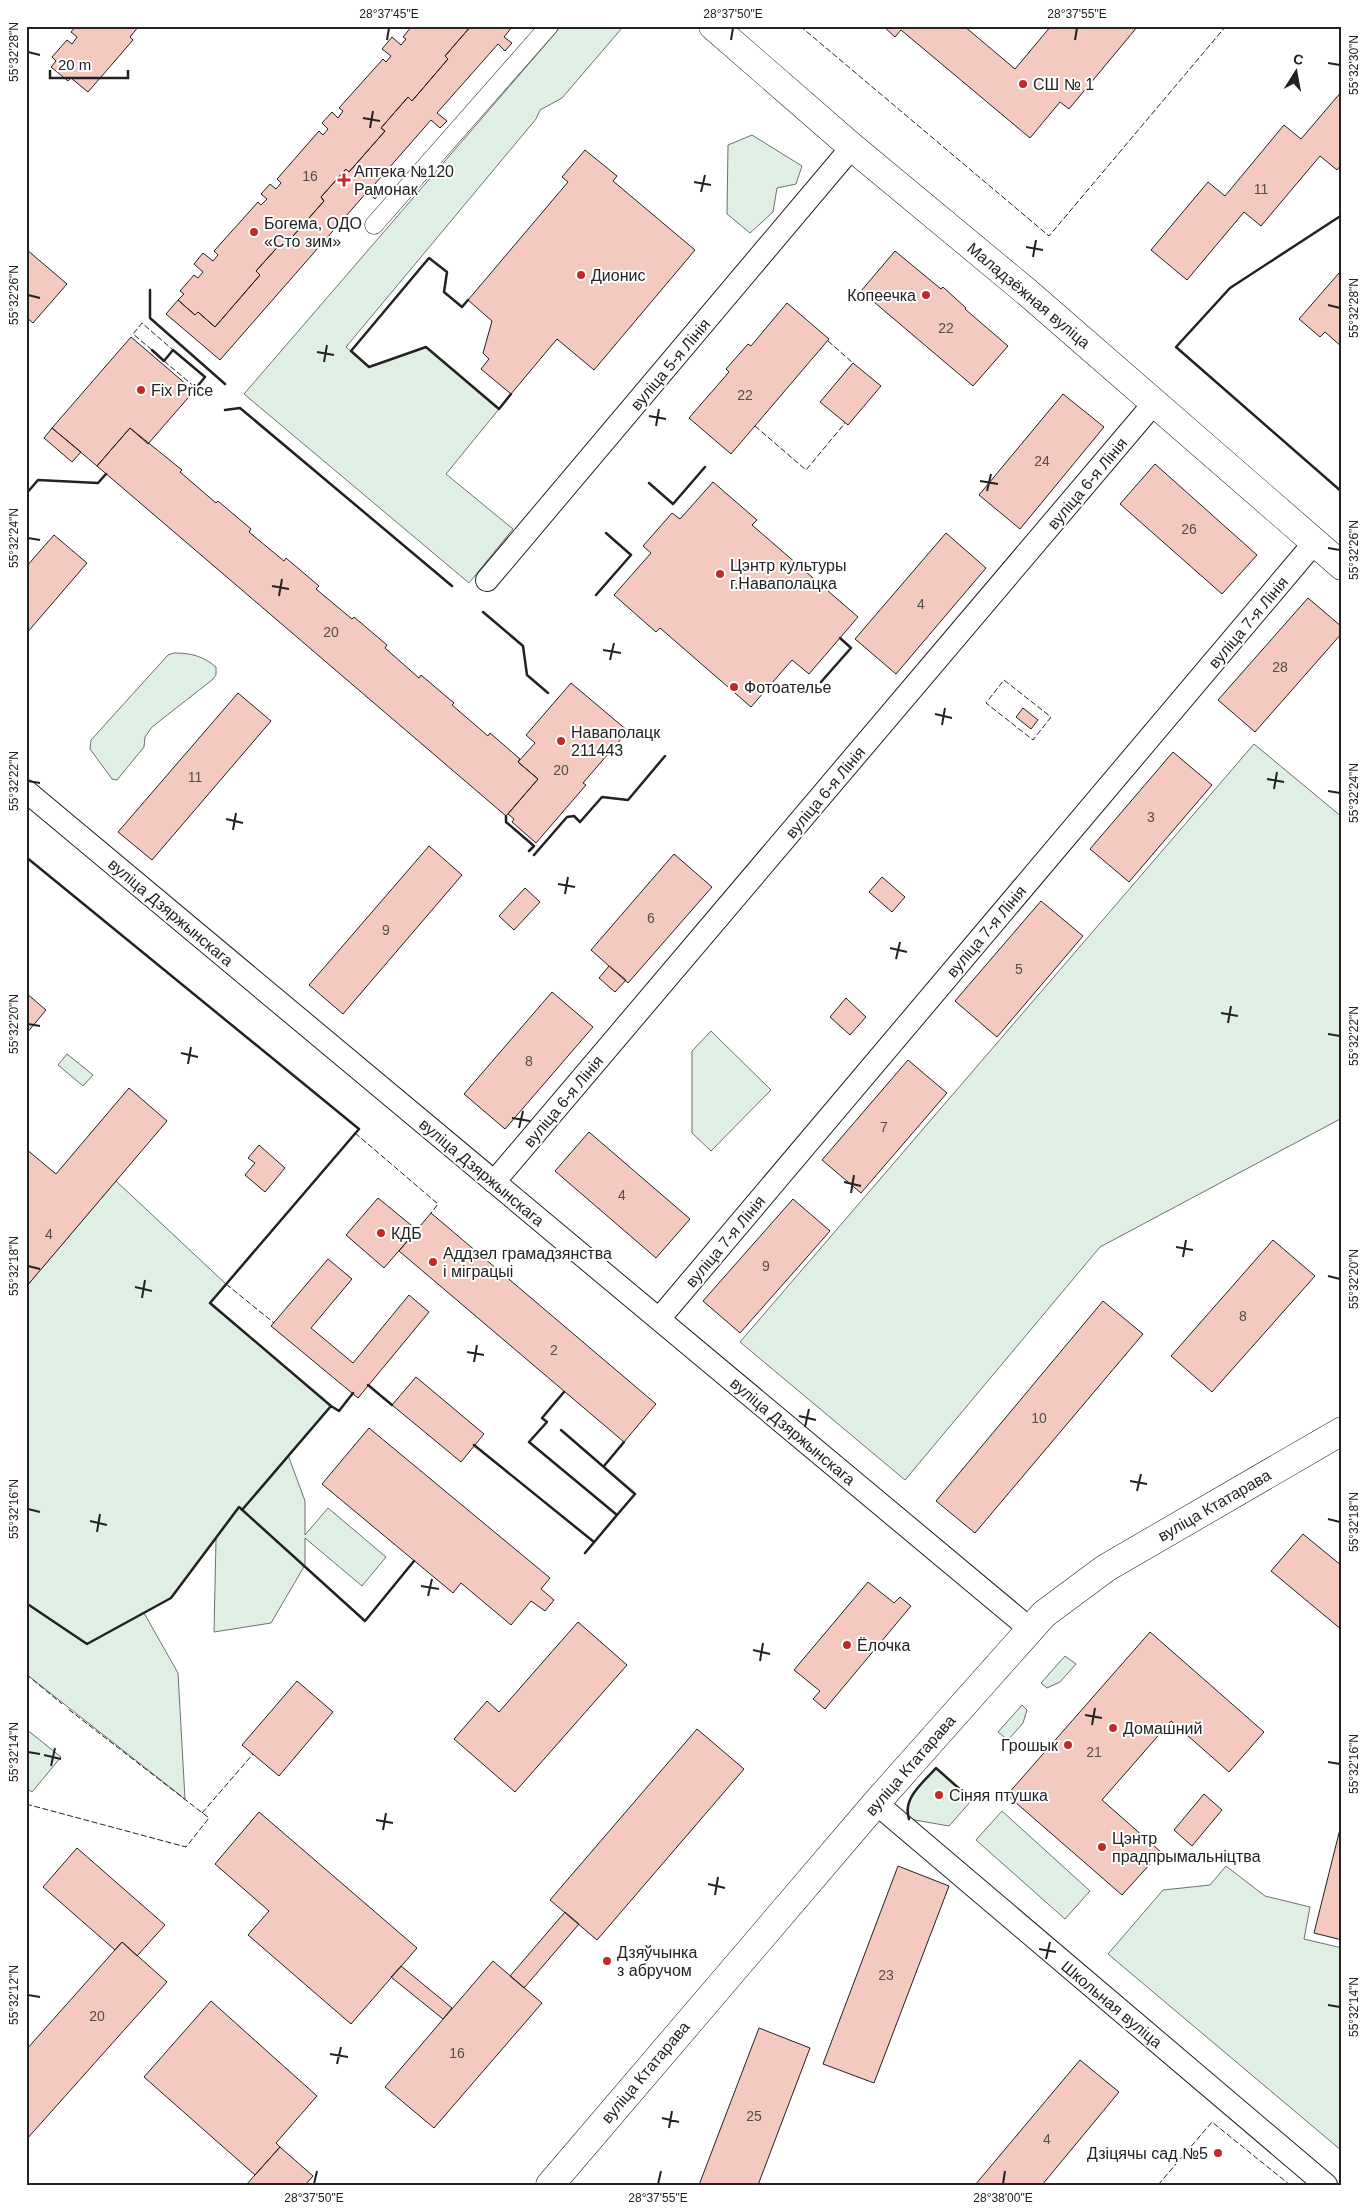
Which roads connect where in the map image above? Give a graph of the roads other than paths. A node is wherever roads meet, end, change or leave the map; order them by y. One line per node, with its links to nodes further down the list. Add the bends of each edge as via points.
1 (549, 26): 4 (street)
2 (713, 26): 3 (main road, Маладзёжная вуліца)
3 (852, 147): 5 (main road, Маладзёжная вуліца); 8 (street, вуліца 5-я Лінія)
4 (374, 225)
5 (1155, 402): 6 (main road, Маладзёжная вуліца); 10 (street, вуліца 6-я Лінія)
6 (1314, 543): 7 (main road, Маладзёжная вуліца); 11 (street, вуліца 7-я Лінія)
7 (1342, 566)
8 (487, 580)
9 (26, 791): 10 (street, вуліца Дзяржынскага)
10 (494, 1182): 11 (street, вуліца Дзяржынскага)
11 (659, 1319): 13 (street, вуліца Дзяржынскага)
12 (1342, 1431): 13 (main road, вуліца Ктатарава, via 1106,1568 1044,1614)
13 (1030, 1629): 14 (main road, вуліца Ктатарава)
14 (876, 1803): 15 (main road, вуліца Ктатарава); 16 (street, Школьная вуліца)
15 (550, 2185)
16 (1326, 2185)

